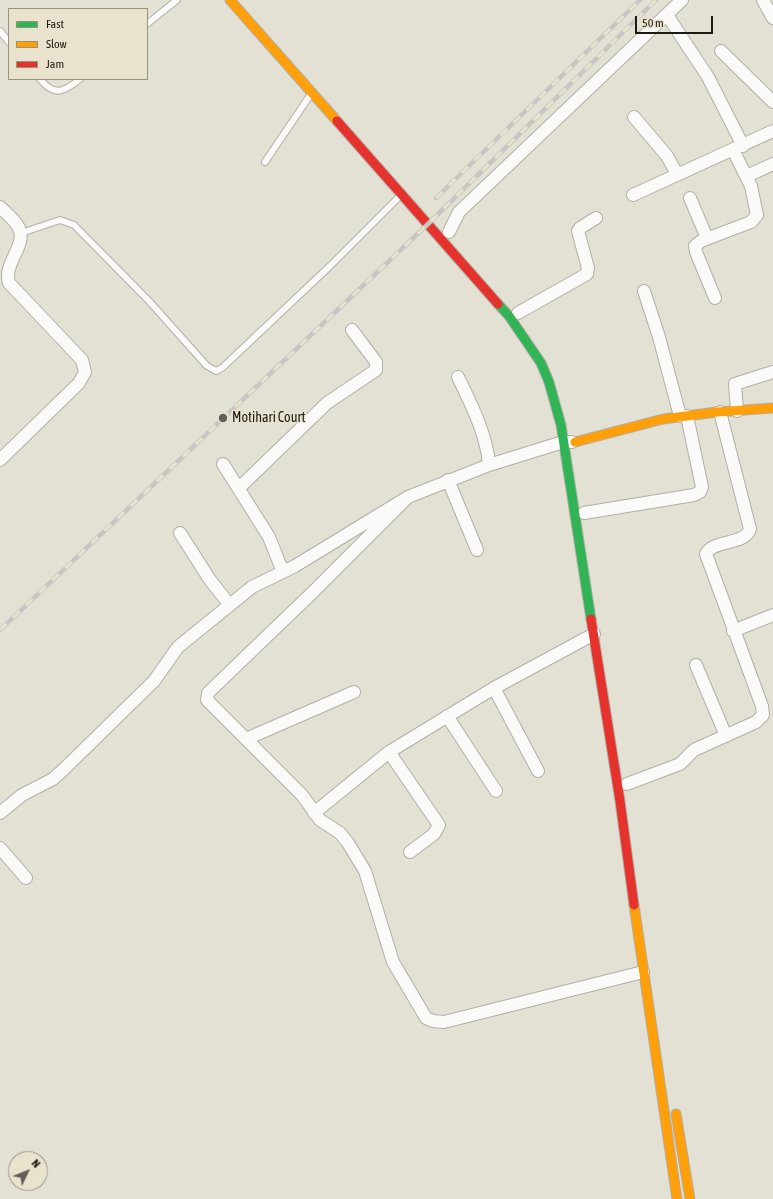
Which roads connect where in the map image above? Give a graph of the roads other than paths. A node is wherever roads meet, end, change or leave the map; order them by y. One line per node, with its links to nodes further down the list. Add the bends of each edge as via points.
1 (177, 0): 7 (lane)
2 (230, 0): 13 (main road)
3 (682, 0): 6 (street)
4 (763, 0): 5 (street)
5 (772, 14)
6 (667, 15): 17 (street, via 708,77); 27 (street, via 459,212)
7 (148, 23)
8 (0, 31): 9 (lane)
9 (8, 41)
10 (721, 51): 14 (street)
11 (41, 80): 12 (lane, via 47,87 59,91 65,90)
12 (79, 80)
13 (312, 92): 18 (lane); 22 (main road)
14 (773, 102)
15 (634, 117): 20 (street, via 667,156)
16 (773, 131): 17 (street)
17 (738, 148): 20 (street); 21 (street)
18 (265, 162)
19 (773, 164): 21 (street)
20 (677, 174): 23 (street)
21 (746, 176): 29 (street, via 754,195 756,217 750,222)
22 (402, 194): 28 (lane, via 293,301 216,371 207,366 149,301 74,225 60,220); 43 (main road, via 524,336 541,363)
23 (633, 195)
24 (690, 198): 29 (street)
25 (0, 207): 28 (street, via 15,222)
26 (596, 218): 32 (street, via 578,231 588,268 587,274)
27 (449, 232)
28 (21, 233): 44 (street, via 21,239 7,271 9,283 74,352 85,366 85,372 79,383)
29 (707, 238): 31 (street, via 699,242 696,249)
30 (644, 291): 42 (street)
31 (715, 298)
32 (515, 309): 34 (main road)
33 (352, 330): 48 (street, via 376,362 376,370 327,403)
34 (531, 331)
35 (546, 354): 38 (main road)
36 (773, 372): 40 (street, via 735,384)
37 (458, 377): 46 (street, via 470,402 488,454)
38 (561, 389)
39 (773, 408): 40 (main road)
40 (737, 410): 41 (main road)
41 (720, 412): 42 (main road); 57 (street, via 750,529 743,537 710,549 706,554)
42 (684, 416): 43 (main road); 50 (street, via 702,488 700,492 694,495)
43 (572, 442): 46 (street); 58 (main road)
44 (0, 460)
45 (223, 464): 48 (street)
46 (489, 465): 47 (street)
47 (448, 480): 49 (street); 52 (street)
48 (239, 488): 54 (street, via 269,537)
49 (408, 497): 54 (street); 65 (street, via 208,694 207,700 210,704)
50 (584, 509): 53 (main road)
51 (180, 532): 55 (street, via 210,580)
52 (477, 550)
53 (591, 558)
54 (283, 572): 55 (street, via 256,584)
55 (229, 604): 70 (street, via 178,647 154,681 63,770 53,779 22,795)
56 (773, 615): 57 (street)
57 (733, 631): 63 (street, via 763,712)
58 (594, 634): 60 (street); 76 (main road)
59 (696, 665): 64 (street)
60 (494, 688): 62 (street); 67 (street)
61 (354, 692): 65 (street)
62 (447, 716): 66 (street); 69 (street)
63 (767, 716): 64 (street)
64 (726, 736): 68 (street, via 691,752 680,764)
65 (246, 739): 71 (street, via 302,795)
66 (389, 752): 71 (street); 74 (street, via 439,825 434,834)
67 (538, 771)
68 (626, 780): 73 (main road)
69 (496, 791)
70 (0, 813)
71 (314, 813): 76 (street, via 344,838 362,865 368,877 393,962 423,1014 433,1021 444,1022)
72 (0, 848): 75 (street)
73 (636, 850)
74 (410, 852)
75 (26, 878)
76 (643, 972): 78 (main road)
77 (674, 1102): 79 (main road)
78 (677, 1199)
79 (690, 1199)

